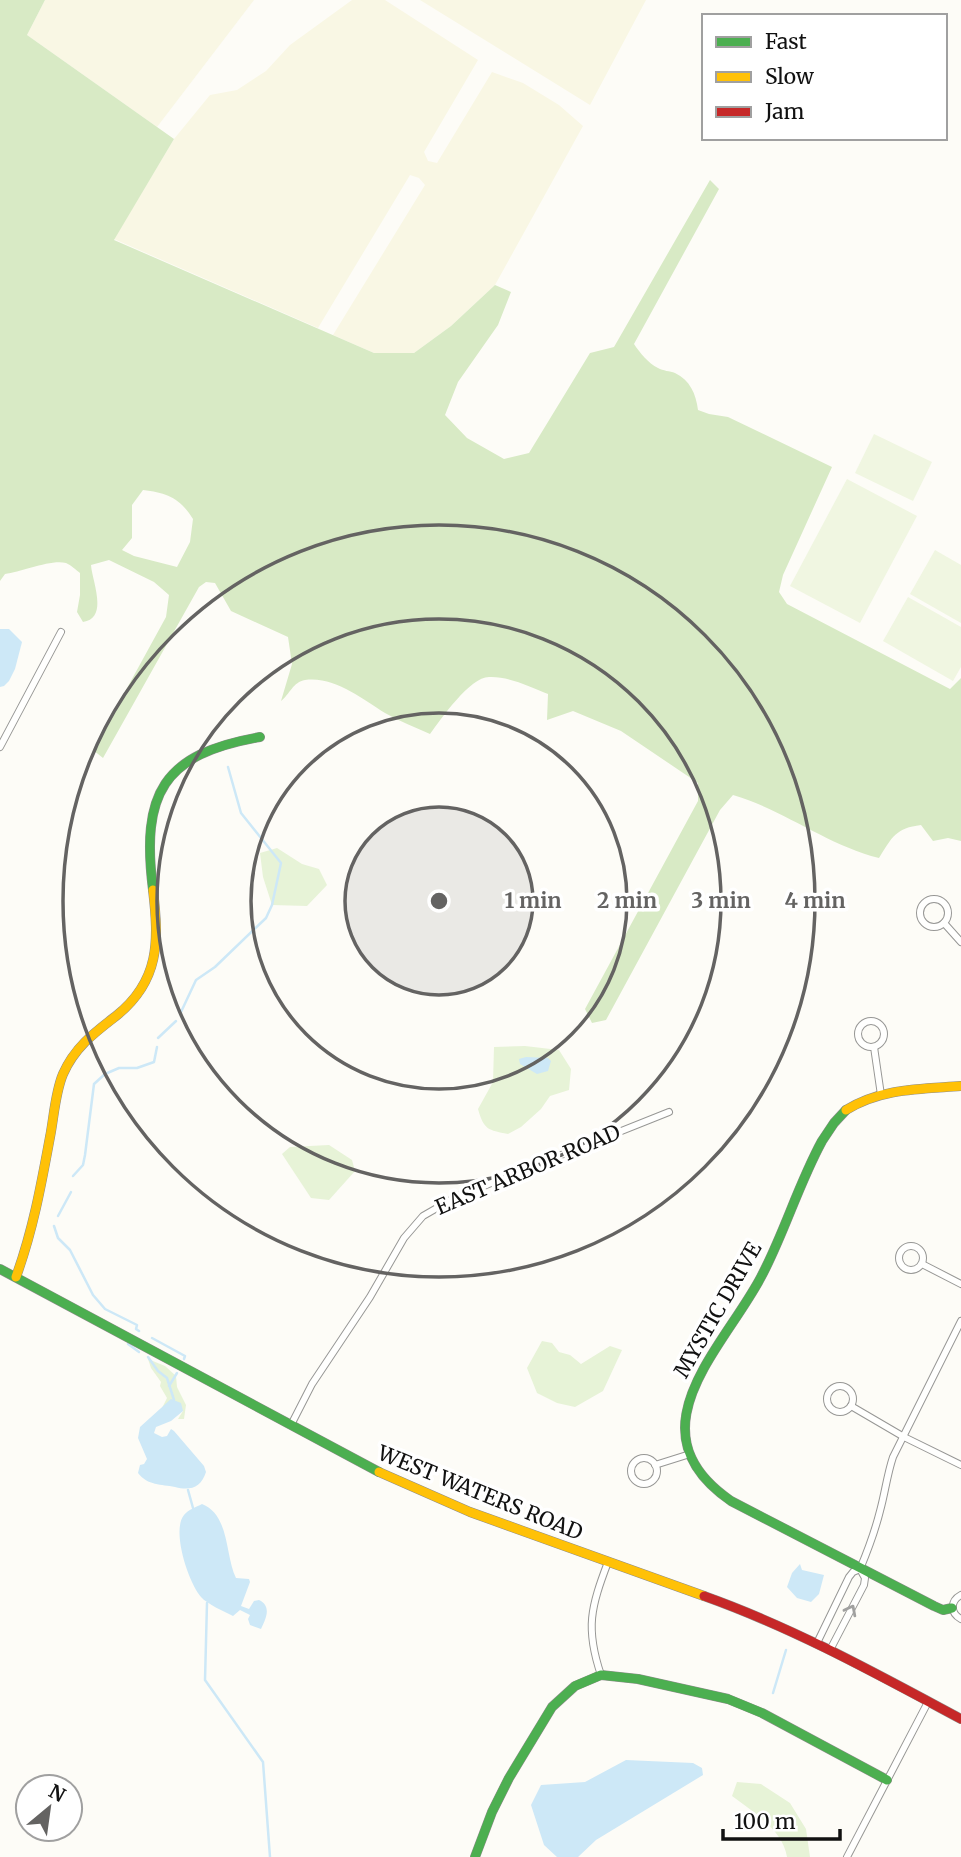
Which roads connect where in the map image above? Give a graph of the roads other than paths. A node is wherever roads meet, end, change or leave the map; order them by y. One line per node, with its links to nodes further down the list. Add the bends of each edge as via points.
1 (61, 632): 3 (street)
2 (260, 737): 12 (street, via 208,750 183,764 164,786 151,815 149,848 154,963 134,1000 72,1054 62,1077 31,1235)
3 (0, 747)
4 (944, 923): 4 (street, via 948,912 942,902 926,901 920,911 923,922 933,927); 5 (street)
5 (961, 942)
6 (874, 1047): 6 (street, via 884,1039 884,1029 867,1021 859,1028 858,1038 863,1045); 8 (street)
7 (961, 1086): 8 (street, MYSTIC DRIVE)
8 (881, 1095): 18 (street, MYSTIC DRIVE, via 844,1112 819,1146 760,1280 690,1391 685,1430)
9 (669, 1112): 16 (street, EAST ARBOR ROAD, via 456,1197 423,1216 404,1238)
10 (922, 1264): 10 (street, via 923,1256 916,1247 900,1253 901,1265 908,1270); 13 (street)
11 (0, 1269): 12 (street, WEST WATERS ROAD)
12 (16, 1277): 16 (street, WEST WATERS ROAD)
13 (961, 1284)
14 (961, 1321): 17 (street)
15 (850, 1406): 15 (street, via 853,1398 847,1388 838,1386 829,1393 832,1408 840,1411); 17 (street)
16 (291, 1425): 21 (street, WEST WATERS ROAD, via 450,1504)
17 (904, 1437): 20 (street); 22 (street, via 886,1478)
18 (690, 1454): 19 (street); 22 (street, MYSTIC DRIVE, via 717,1492)
19 (655, 1465): 19 (street, via 646,1458 638,1460 631,1469 633,1477 644,1484 652,1481 657,1474)
20 (961, 1465)
21 (608, 1562): 26 (street, WEST WATERS ROAD, via 758,1615); 28 (street, via 591,1618)
22 (860, 1569): 24 (street, MYSTIC DRIVE, via 943,1610); 26 (street, via 849,1577); 27 (street, one-way to 22, via 864,1585)
23 (961, 1595): 24 (street)
24 (952, 1608): 25 (street)
25 (961, 1619)
26 (817, 1643): 27 (street, WEST WATERS ROAD)
27 (830, 1650): 29 (street, WEST WATERS ROAD)
28 (601, 1675): 31 (street, via 728,1699); 32 (street, via 575,1686 552,1707 509,1778)
29 (928, 1702): 30 (street, WEST WATERS ROAD); 31 (street)
30 (961, 1719)
31 (887, 1780): 33 (street)
32 (475, 1857)
33 (847, 1857)

